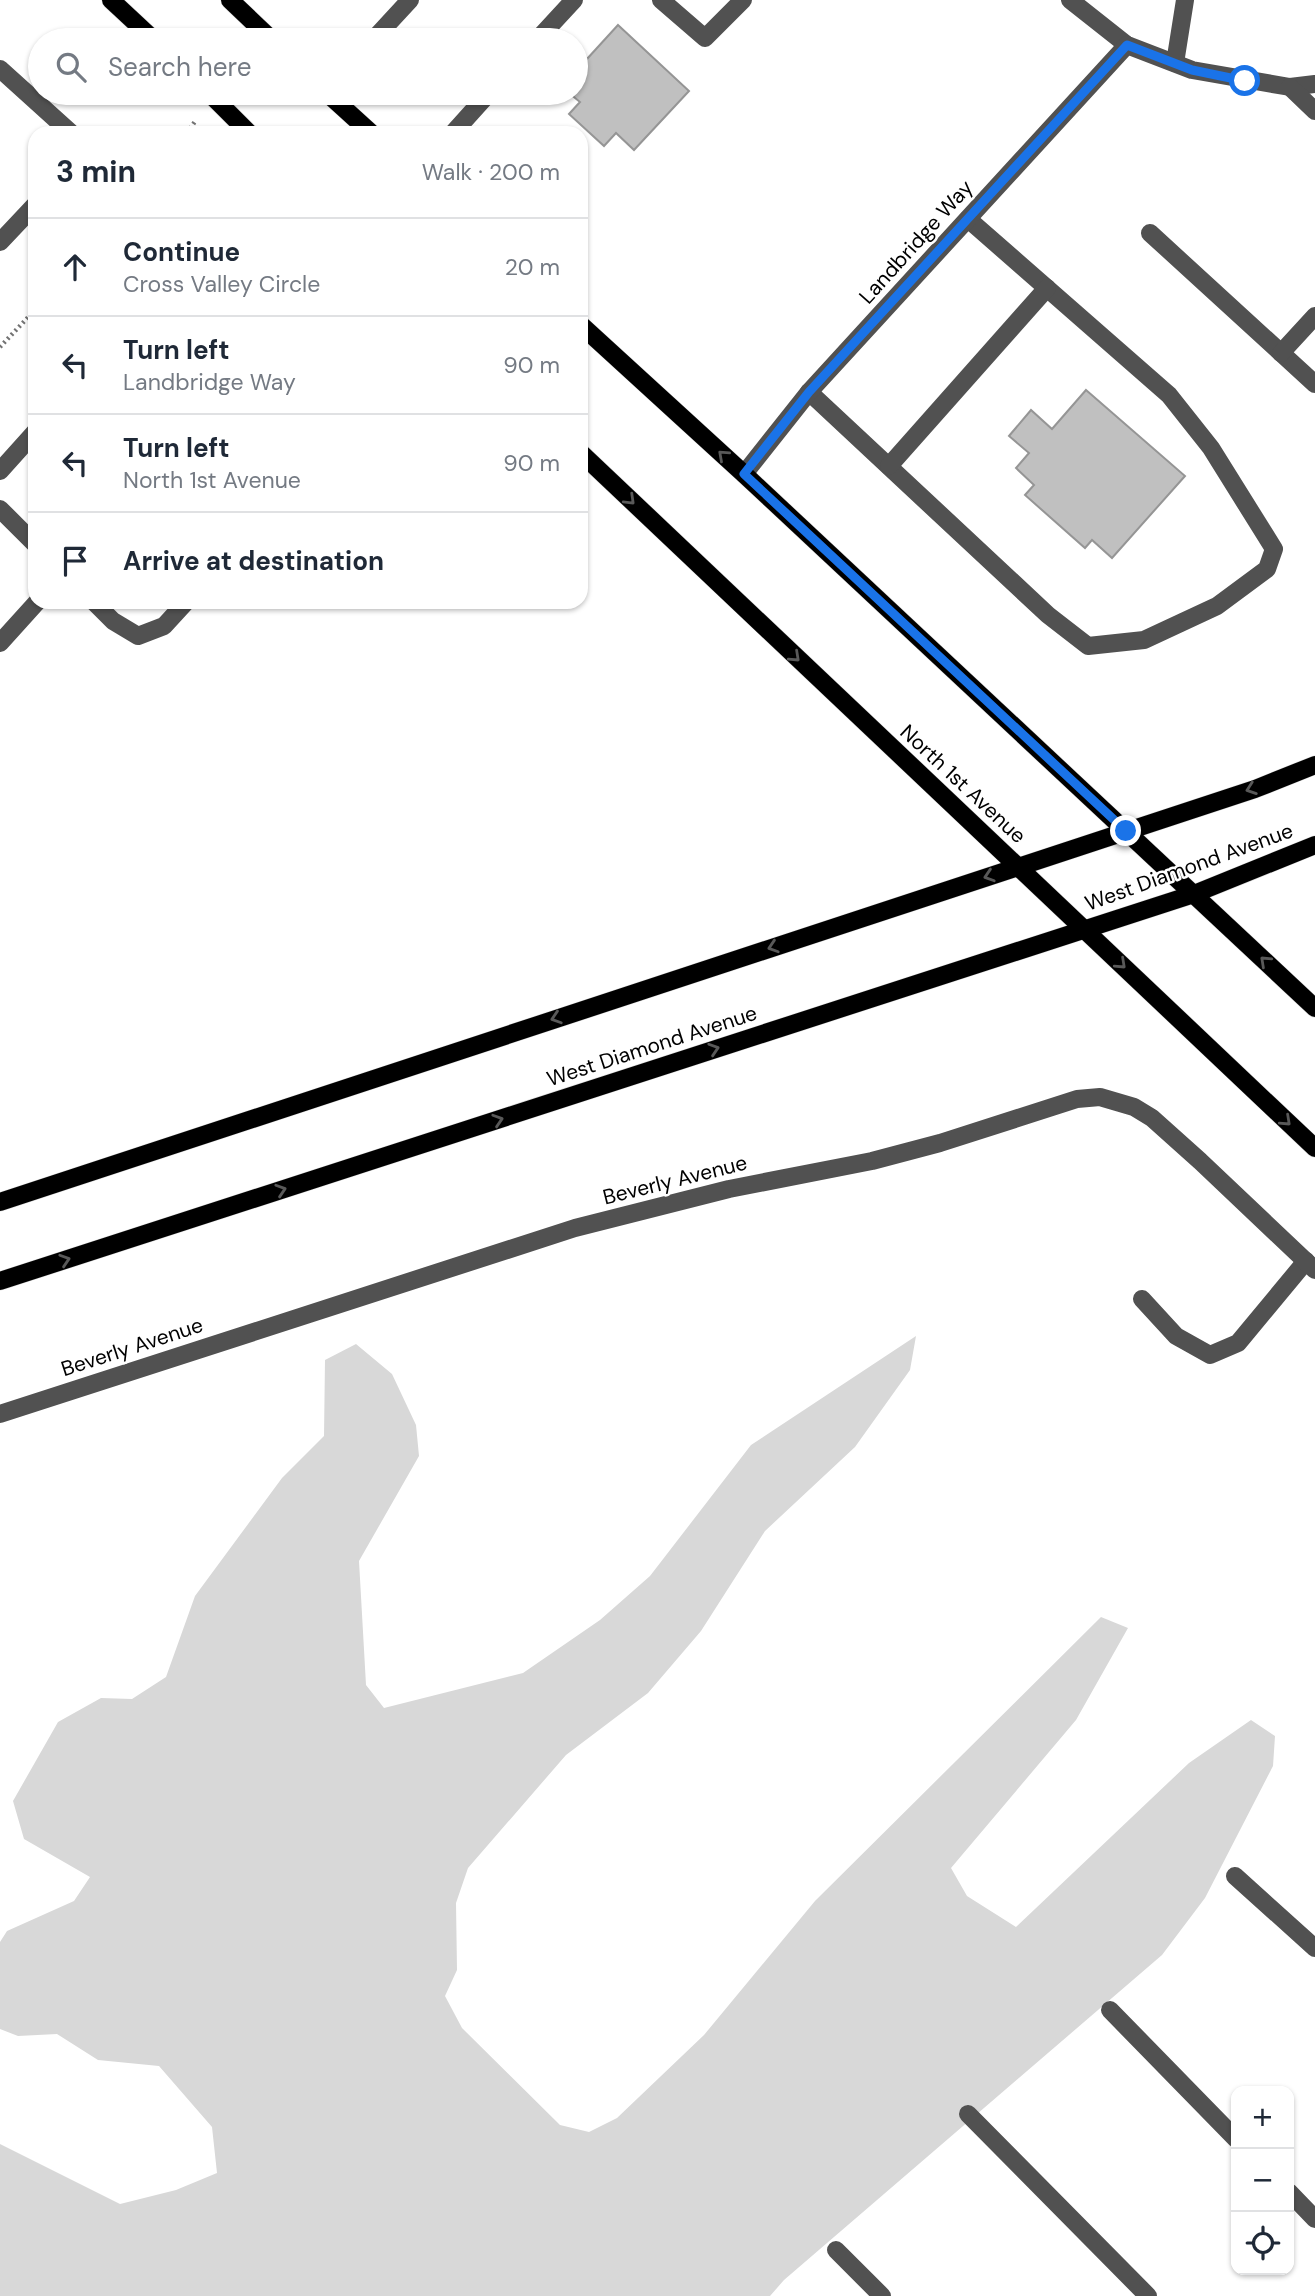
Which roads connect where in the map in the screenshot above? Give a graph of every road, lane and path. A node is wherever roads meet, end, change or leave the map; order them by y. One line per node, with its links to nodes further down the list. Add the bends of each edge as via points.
1 (111, 0): 9 (main road)
2 (230, 0): 10 (main road)
3 (410, 0): 11 (street)
4 (574, 0): 12 (street)
5 (661, 0): 6 (street, via 705,38)
6 (743, 0)
7 (1185, 0): 14 (street)
8 (1072, 1): 13 (street)
9 (140, 28)
10 (259, 28)
11 (384, 28)
12 (548, 28)
13 (1127, 45): 14 (street); 29 (street, Landbridge Way)
14 (1175, 63): 17 (street)
15 (1, 71): 18 (street)
16 (1315, 84): 17 (street)
17 (1290, 87): 23 (street)
18 (28, 95)
19 (39, 105): 24 (street)
20 (221, 105): 25 (main road)
21 (340, 105): 26 (main road)
22 (478, 105): 27 (street)
23 (1315, 111)
24 (63, 126)
25 (242, 126)
26 (363, 126)
27 (459, 126)
28 (28, 212): 31 (street)
29 (968, 219): 32 (street); 39 (street, Landbridge Way)
30 (1150, 233): 37 (street)
31 (0, 242)
32 (1047, 288): 42 (street); 42 (street, via 1169,396 1211,448 1274,549 1267,569 1217,606 1144,640 1088,646 1048,615)
33 (1315, 316): 37 (street)
34 (28, 317): 36 (path)
35 (588, 331): 44 (main road, one-way to 35)
36 (0, 347)
37 (1281, 353): 38 (street)
38 (1315, 384)
39 (809, 392): 42 (street); 44 (street, Landbridge Way)
40 (28, 440): 43 (street)
41 (588, 460): 54 (main road, North 1st Avenue, one-way to 54)
42 (889, 466)
43 (0, 471)
44 (744, 474): 52 (main road)
45 (0, 509): 46 (street)
46 (28, 537)
47 (31, 609): 50 (street)
48 (101, 609): 49 (street, via 138,636 164,626)
49 (180, 609)
50 (0, 643)
51 (1315, 765): 52 (main road, one-way to 52)
52 (1126, 831): 54 (main road); 55 (main road)
53 (1315, 845): 55 (main road, West Diamond Avenue)
54 (1017, 867): 56 (main road, North 1st Avenue); 59 (main road, one-way to 59)
55 (1194, 894): 56 (main road, West Diamond Avenue); 57 (main road, one-way to 55)
56 (1084, 929): 58 (main road, North 1st Avenue, one-way to 58); 61 (main road, West Diamond Avenue, one-way to 56)
57 (1315, 1008)
58 (1315, 1148)
59 (0, 1202)
60 (1310, 1266): 62 (street, via 1238,1343 1210,1355 1176,1336); 63 (street, Beverly Avenue, via 1152,1118 1100,1097 1077,1099 872,1161 729,1189 575,1228)
61 (0, 1281)
62 (1142, 1299)
63 (0, 1414)
64 (1235, 1876): 65 (street)
65 (1315, 1948)
66 (1110, 2010): 68 (street)
67 (968, 2114): 73 (street)
68 (1231, 2134)
69 (1294, 2197): 70 (street)
70 (1315, 2219)
71 (836, 2250): 72 (street)
72 (882, 2296)
73 (1148, 2296)

